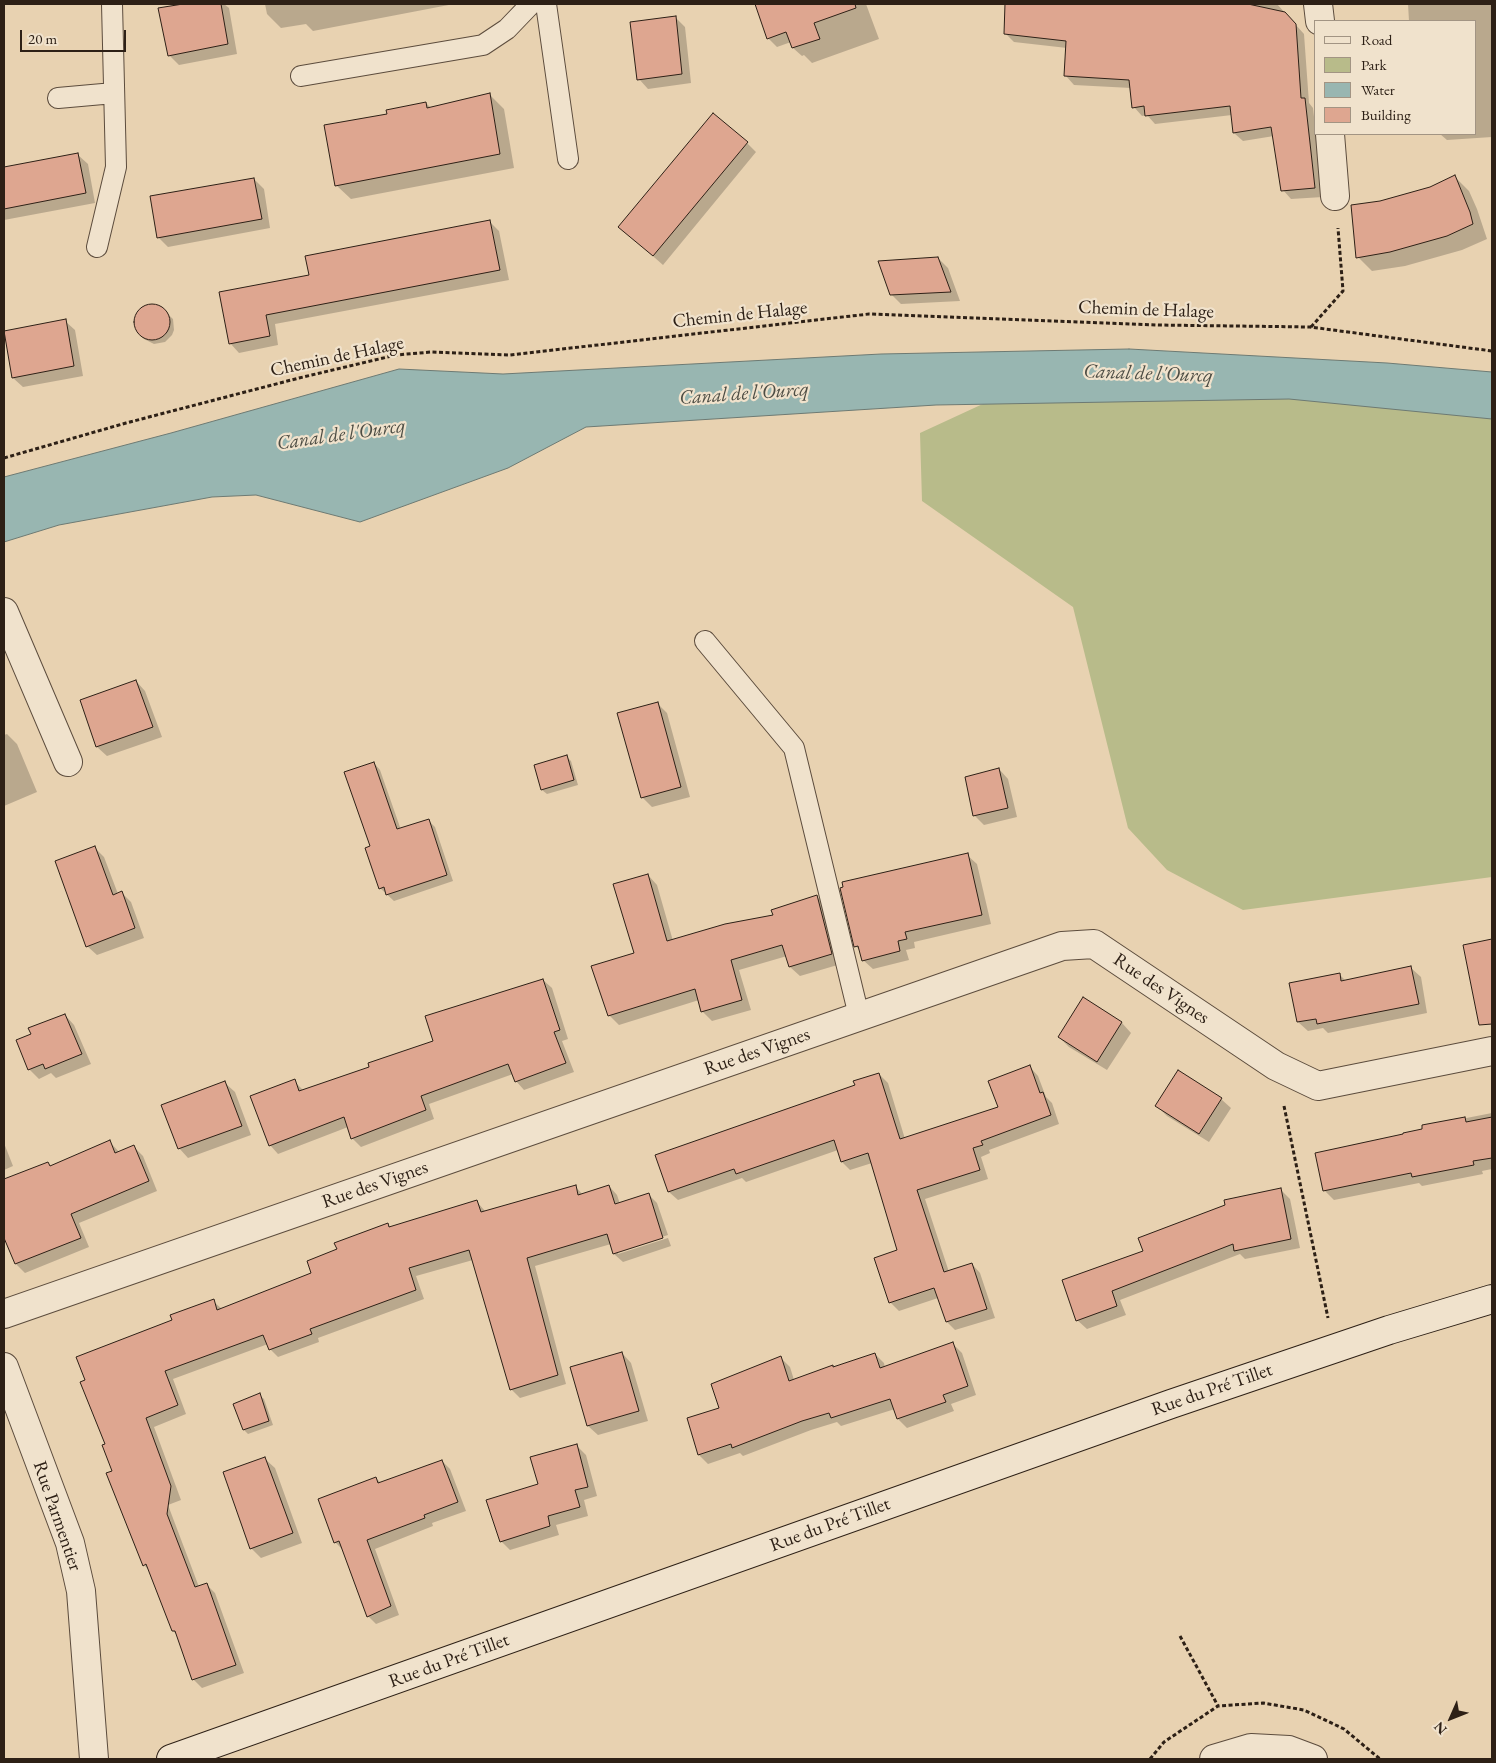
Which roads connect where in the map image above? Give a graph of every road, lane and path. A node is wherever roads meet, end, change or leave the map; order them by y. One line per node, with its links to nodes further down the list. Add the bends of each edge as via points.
1 (112, 4): 7 (lane)
2 (531, 4): 6 (lane, via 507,29 482,45)
3 (546, 4): 10 (lane)
4 (1318, 4): 5 (street)
5 (1320, 20)
6 (302, 76)
7 (114, 93): 8 (lane); 12 (lane, via 116,167)
8 (58, 98)
9 (1330, 135): 11 (street)
10 (568, 159)
11 (1335, 196): 13 (path, via 1343,291)
12 (97, 247)
13 (1310, 327): 14 (path, Chemin de Halage); 15 (path, Chemin de Halage, via 869,314 510,355 431,352 396,355 126,423)
14 (1492, 351)
15 (4, 458)
16 (4, 612): 18 (street)
17 (705, 641): 19 (lane, via 794,748)
18 (68, 762)
19 (859, 1016): 21 (street, Rue des Vignes, via 1062,946 1094,944); 23 (street, Rue des Vignes)
20 (1492, 1051): 21 (street, Rue des Vignes, via 1318,1086)
21 (1276, 1066): 24 (path)
22 (1492, 1299): 24 (street, Rue du Pré Tillet)
23 (4, 1314)
24 (1334, 1349): 29 (street, Rue du Pré Tillet)
25 (4, 1367): 28 (street, Rue Parmentier, via 70,1543 81,1591)
26 (1180, 1636): 27 (path)
27 (1218, 1706)
28 (94, 1759)
29 (171, 1759)
30 (1214, 1759): 31 (street, via 1251,1748 1289,1750)
31 (1313, 1759)

